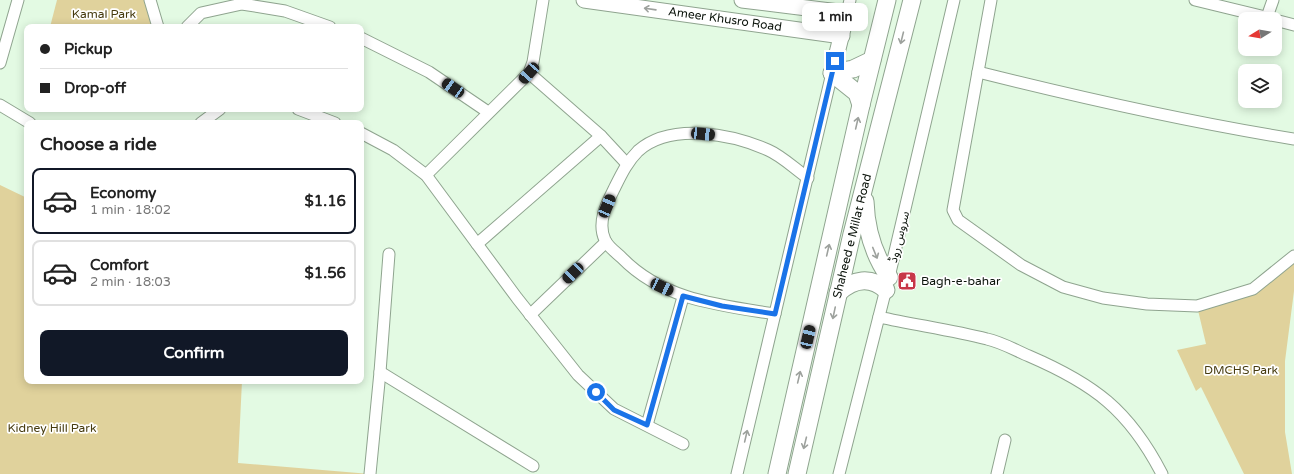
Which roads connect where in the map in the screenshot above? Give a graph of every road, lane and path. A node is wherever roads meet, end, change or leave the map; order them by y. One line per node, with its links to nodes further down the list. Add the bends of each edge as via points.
1 (18, 0): 23 (street)
2 (150, 0): 16 (street)
3 (543, 0): 25 (street, via 534,62)
4 (584, 0): 20 (main road, Ameer Khusro Road, one-way to 4)
5 (742, 0): 12 (main road, Ameer Khusro Road)
6 (887, 0): 22 (main road, Shaheed e Millat Road)
7 (912, 0): 41 (main road, Shaheed e Millat Road, one-way to 41)
8 (954, 0): 46 (street, سروس روڈ)
9 (991, 0): 24 (street)
10 (1196, 0): 13 (street)
11 (1273, 0): 14 (street)
12 (849, 7): 20 (main road)
13 (1244, 12)
14 (1272, 12)
15 (1282, 22): 19 (street)
16 (157, 24)
17 (190, 24): 18 (street, via 201,13 242,4 285,11)
18 (322, 24)
19 (1294, 25)
20 (842, 36): 26 (main road)
21 (364, 40): 31 (street, via 429,72)
22 (872, 60): 26 (main road, via 852,70); 28 (main road, Shaheed e Millat Road)
23 (0, 63)
24 (978, 72): 37 (street, via 1081,98); 45 (street, via 953,210 958,220 1022,265 1063,287 1103,298 1147,304 1197,306 1253,289)
25 (529, 73): 31 (street); 36 (street)
26 (832, 73): 28 (main road, via 857,93); 40 (street)
27 (0, 105): 32 (street)
28 (861, 105): 59 (main road, Shaheed e Millat Road, one-way to 28)
29 (216, 112): 33 (street)
30 (306, 112): 34 (street)
31 (488, 112): 39 (street)
32 (25, 120)
33 (205, 120)
34 (328, 120)
35 (364, 135): 39 (street, via 393,150)
36 (601, 136): 38 (street); 43 (street)
37 (1294, 139)
38 (627, 164): 40 (street, via 650,143 672,135 690,133 728,137 769,150); 42 (street, via 601,219)
39 (426, 175): 43 (street)
40 (808, 178): 49 (street)
41 (864, 187): 46 (main road, one-way to 46, via 872,245); 47 (main road, Shaheed e Millat Road)
42 (606, 242): 48 (street, via 634,270); 50 (street)
43 (477, 244): 50 (street)
44 (389, 254): 52 (street)
45 (1294, 256)
46 (887, 284): 47 (main road, via 861,281 846,286); 51 (street, سروس روڈ)
47 (838, 293): 60 (main road, Shaheed e Millat Road, one-way to 60)
48 (683, 296): 49 (street, via 722,306); 53 (street)
49 (775, 314): 58 (street, one-way to 49)
50 (530, 315): 53 (street, via 578,375 614,410)
51 (879, 317): 61 (street, سروس روڈ); 63 (street, via 988,339 1059,369 1115,406 1148,446)
52 (380, 372): 56 (street); 57 (street)
53 (647, 425): 55 (street)
54 (1005, 440): 62 (street)
55 (683, 444)
56 (533, 466)
57 (370, 474)
58 (737, 474)
59 (777, 474)
60 (797, 474)
61 (839, 474)
62 (997, 474)
63 (1162, 474)

